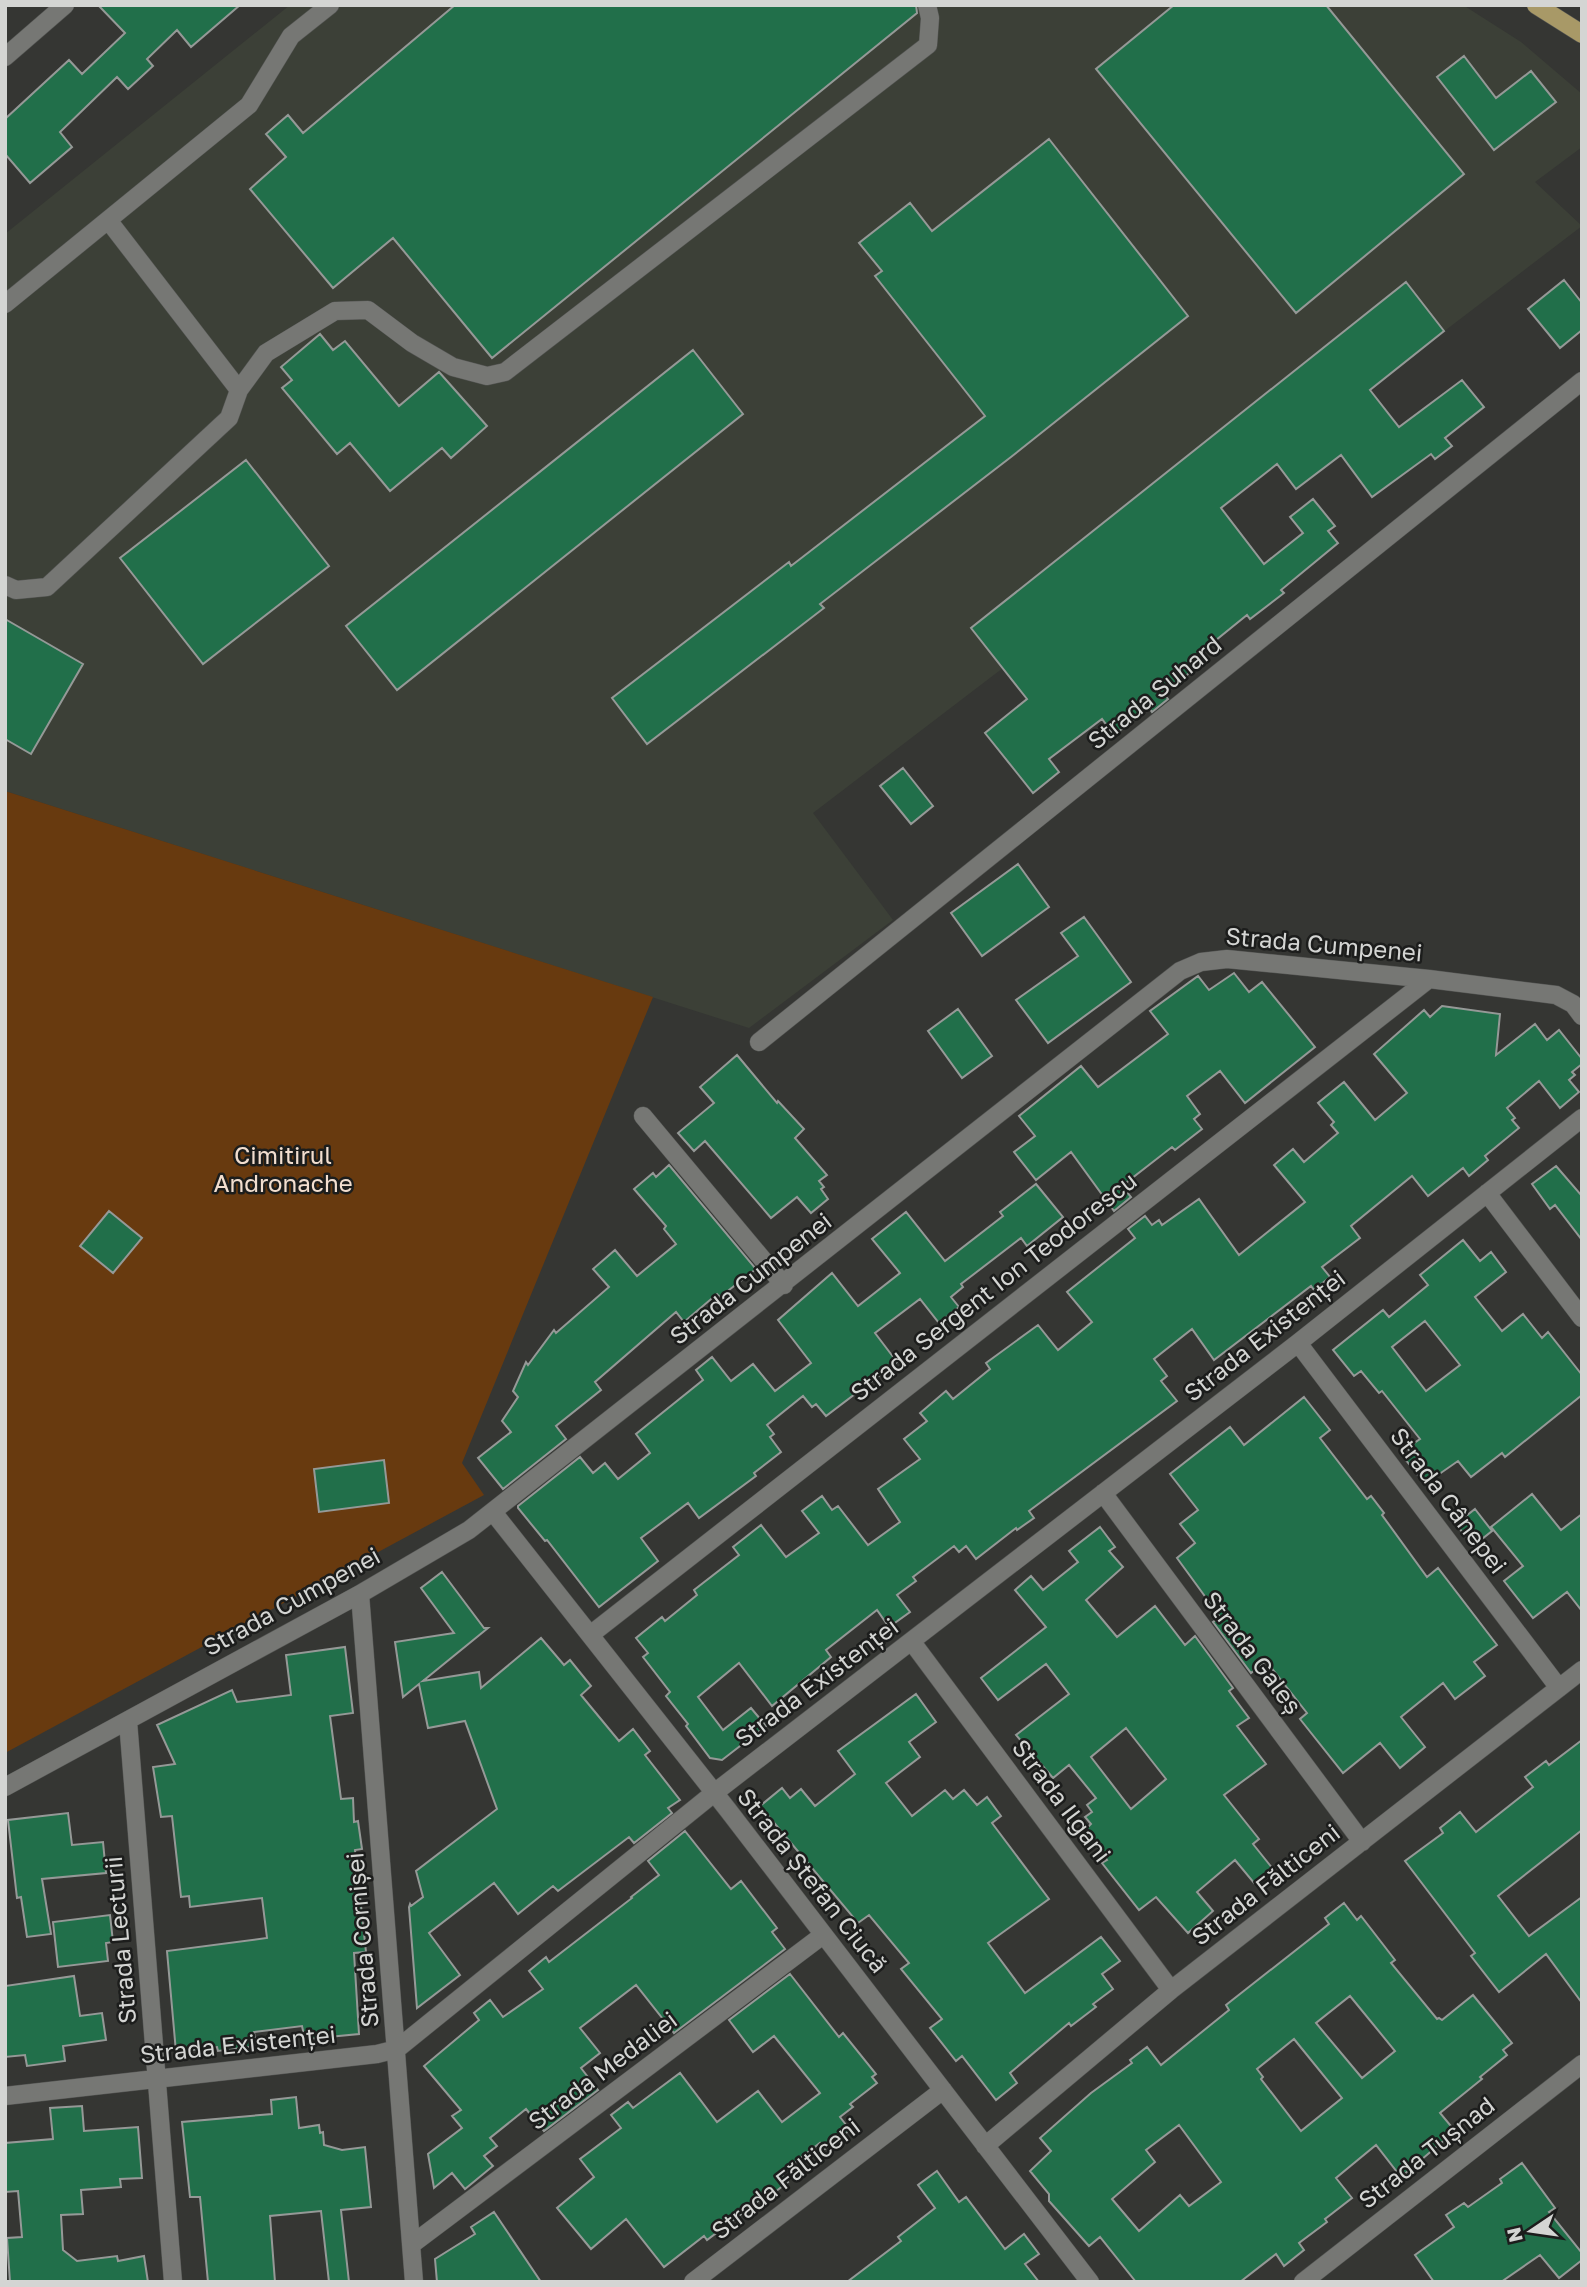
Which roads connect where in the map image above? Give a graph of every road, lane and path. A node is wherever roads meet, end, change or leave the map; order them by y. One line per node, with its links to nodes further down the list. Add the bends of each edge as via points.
1 (65, 5): 6 (street)
2 (330, 5): 7 (street, via 291,36 249,105)
3 (927, 5): 10 (street, via 928,45 505,372 486,376 453,367 368,310 335,312 265,353)
4 (1536, 5): 5 (main road)
5 (1582, 34)
6 (5, 57)
7 (108, 220): 8 (street); 10 (street)
8 (5, 304)
9 (1582, 381): 14 (street, Strada Suhard)
10 (239, 390): 11 (street, via 229,418 47,587 16,590)
11 (5, 585)
12 (1429, 979): 13 (street, Strada Cumpenei, via 1556,995 1573,1004); 18 (street, Strada Cumpenei, via 1227,959 1191,965); 24 (street, Strada Sergent Ion Teodorescu)
13 (1582, 1016)
14 (759, 1042)
15 (643, 1116): 18 (street)
16 (1582, 1118): 17 (street, Strada Existenței)
17 (1486, 1193): 19 (street); 20 (street, Strada Existenței)
18 (784, 1285): 22 (street, Strada Cumpenei)
19 (1582, 1318)
20 (1298, 1343): 21 (street, Strada Existenței); 27 (street, Strada Cânepei)
21 (1103, 1493): 25 (street, Strada Existenței); 31 (street, Strada Galeș)
22 (494, 1512): 23 (street, Strada Cumpenei); 24 (street, Strada Ștefan Ciucă)
23 (360, 1594): 28 (street, Strada Cumpenei); 34 (street, Strada Cornișei)
24 (590, 1635): 30 (street, Strada Ștefan Ciucă)
25 (912, 1642): 30 (street, Strada Existenței); 33 (street, Strada Ilgani)
26 (1582, 1670): 27 (street, Strada Fălticeni)
27 (1559, 1688): 31 (street, Strada Fălticeni)
28 (128, 1721): 29 (street, Strada Cumpenei); 36 (street, Strada Lecturii)
29 (5, 1787)
30 (713, 1793): 32 (street, Strada Ștefan Ciucă); 34 (street, Strada Existenței)
31 (1362, 1842): 33 (street, Strada Fălticeni)
32 (824, 1935): 37 (street, Strada Ștefan Ciucă); 40 (street, Strada Medaliei)
33 (1171, 1990): 39 (street, Strada Fălticeni)
34 (397, 2049): 36 (street, Strada Existenței); 40 (street, Strada Cornișei)
35 (1582, 2064): 45 (street, Strada Tușnad)
36 (158, 2079): 38 (street, Strada Existenței); 41 (street, Strada Lecturii)
37 (943, 2090): 39 (street, Strada Ștefan Ciucă); 43 (street, Strada Fălticeni)
38 (5, 2096)
39 (985, 2146): 44 (street, Strada Ștefan Ciucă)
40 (411, 2245): 42 (street, Strada Cornișei)
41 (173, 2282)
42 (414, 2282)
43 (693, 2282)
44 (1090, 2282)
45 (1303, 2282)

